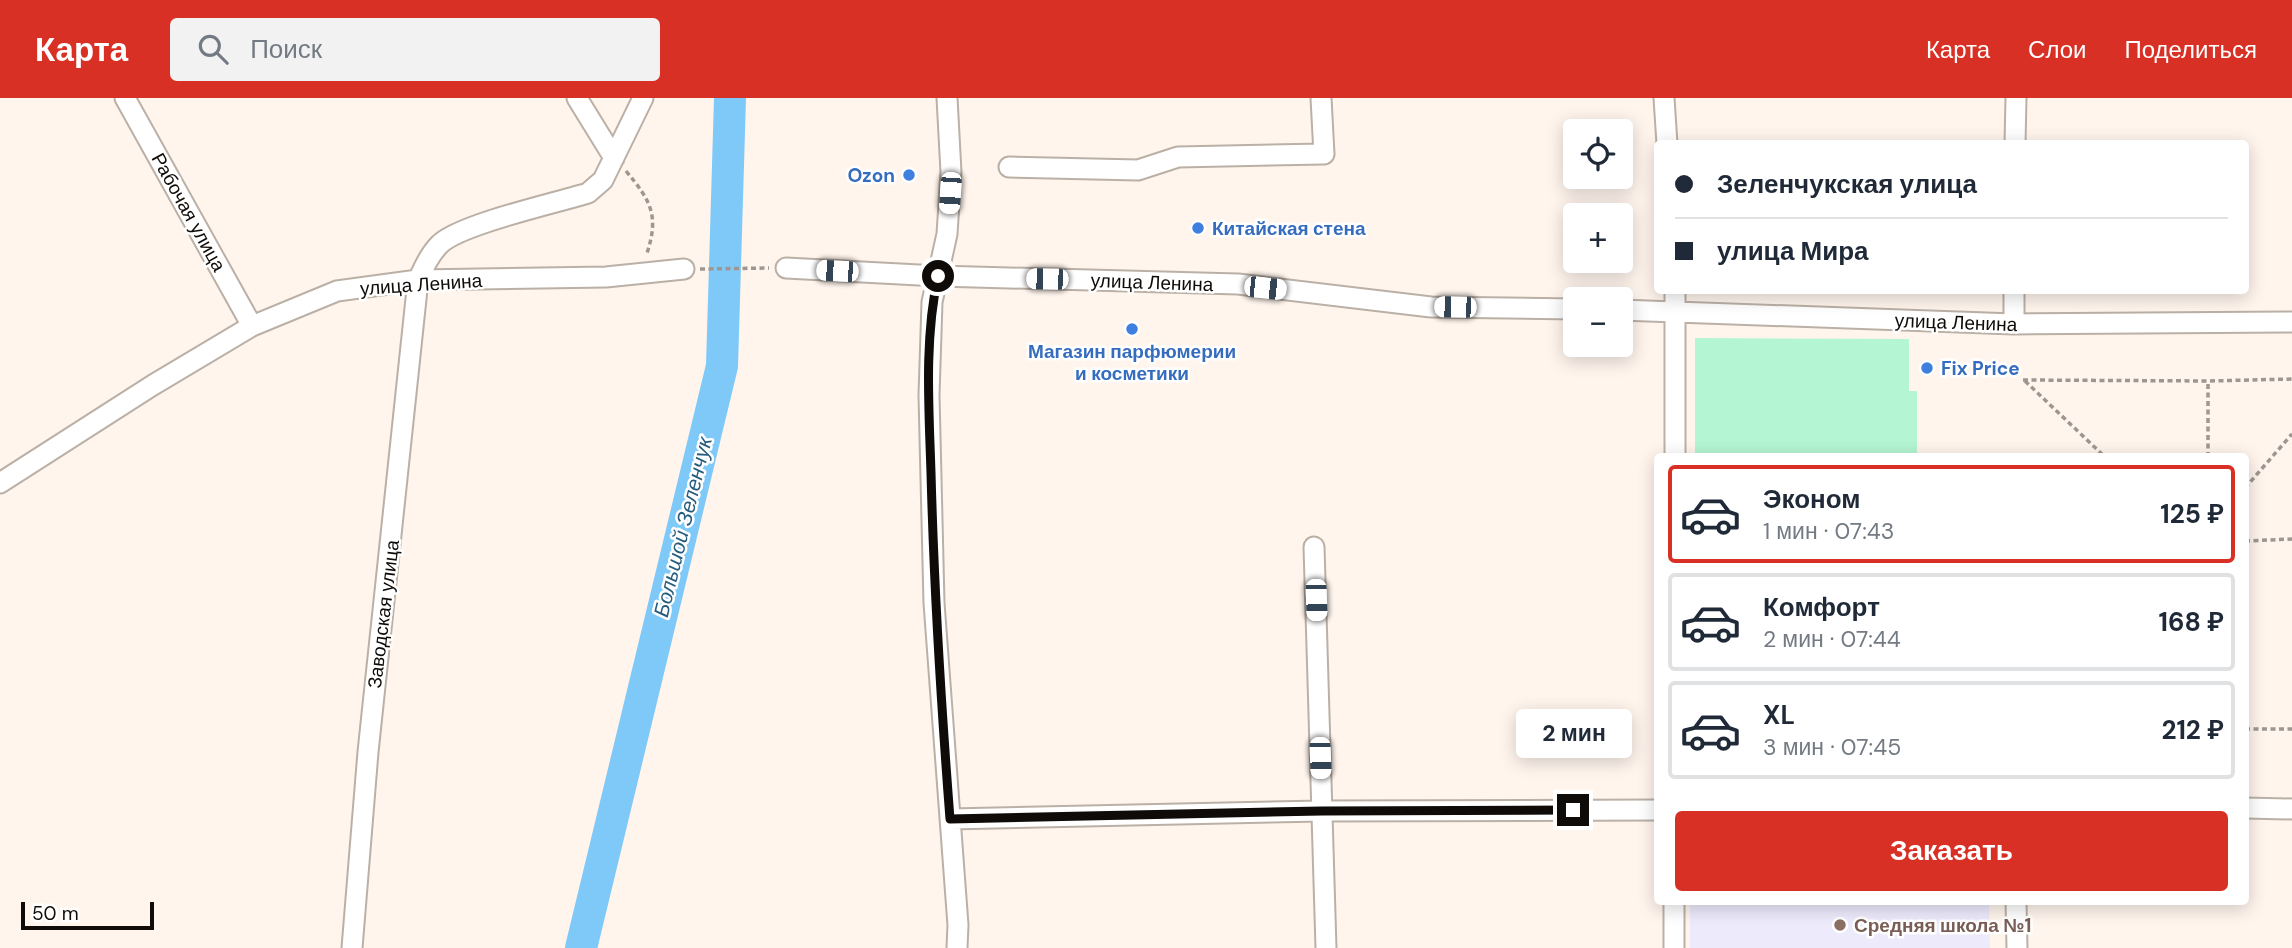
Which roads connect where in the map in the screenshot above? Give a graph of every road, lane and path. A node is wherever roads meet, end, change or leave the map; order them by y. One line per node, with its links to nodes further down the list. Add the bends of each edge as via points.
1 (125, 98): 24 (street, Рабочая улица)
2 (578, 98): 10 (street)
3 (643, 98): 10 (street)
4 (947, 98): 15 (street, via 951,172 947,234)
5 (1321, 98): 11 (street, via 1324,154 1178,157 1138,170)
6 (1664, 98): 8 (street)
7 (2016, 98): 9 (street)
8 (1667, 140)
9 (2015, 140)
10 (614, 158): 14 (path, via 646,195 652,213 652,238); 16 (street, via 603,180 588,193 469,228 442,242)
11 (1009, 167)
12 (786, 268): 13 (path); 15 (street, улица Ленина)
13 (684, 269): 14 (street, улица Ленина)
14 (639, 274): 16 (street, улица Ленина)
15 (938, 276): 19 (street, улица Ленина, via 1238,284 1431,307); 42 (street, via 932,302 929,395 934,603)
16 (418, 280): 24 (street, улица Ленина, via 337,291); 45 (street, Заводская улица)
17 (1675, 294): 21 (street)
18 (2014, 294): 23 (street)
19 (1563, 309)
20 (1633, 310): 21 (street, улица Ленина)
21 (1675, 311): 23 (street, улица Ленина); 28 (street)
22 (2292, 322): 23 (street, улица Ленина)
23 (2014, 324)
24 (252, 326): 31 (street, улица Ленина)
25 (2292, 379): 26 (path)
26 (2208, 381): 29 (path, via 2023,380); 30 (path)
27 (2292, 433): 32 (path)
28 (1675, 453)
29 (2101, 453)
30 (2208, 453)
31 (0, 483)
32 (2249, 483)
33 (2292, 539): 34 (path)
34 (2249, 541)
35 (1314, 547): 41 (street)
36 (2249, 729): 37 (path)
37 (2292, 729)
38 (2249, 808): 39 (street)
39 (2292, 809)
40 (1654, 810): 41 (street)
41 (1322, 811): 42 (street); 47 (street)
42 (950, 819): 46 (street)
43 (1674, 905): 48 (street)
44 (2016, 905): 49 (street)
45 (352, 948)
46 (957, 948)
47 (1326, 948)
48 (1674, 948)
49 (2017, 948)

